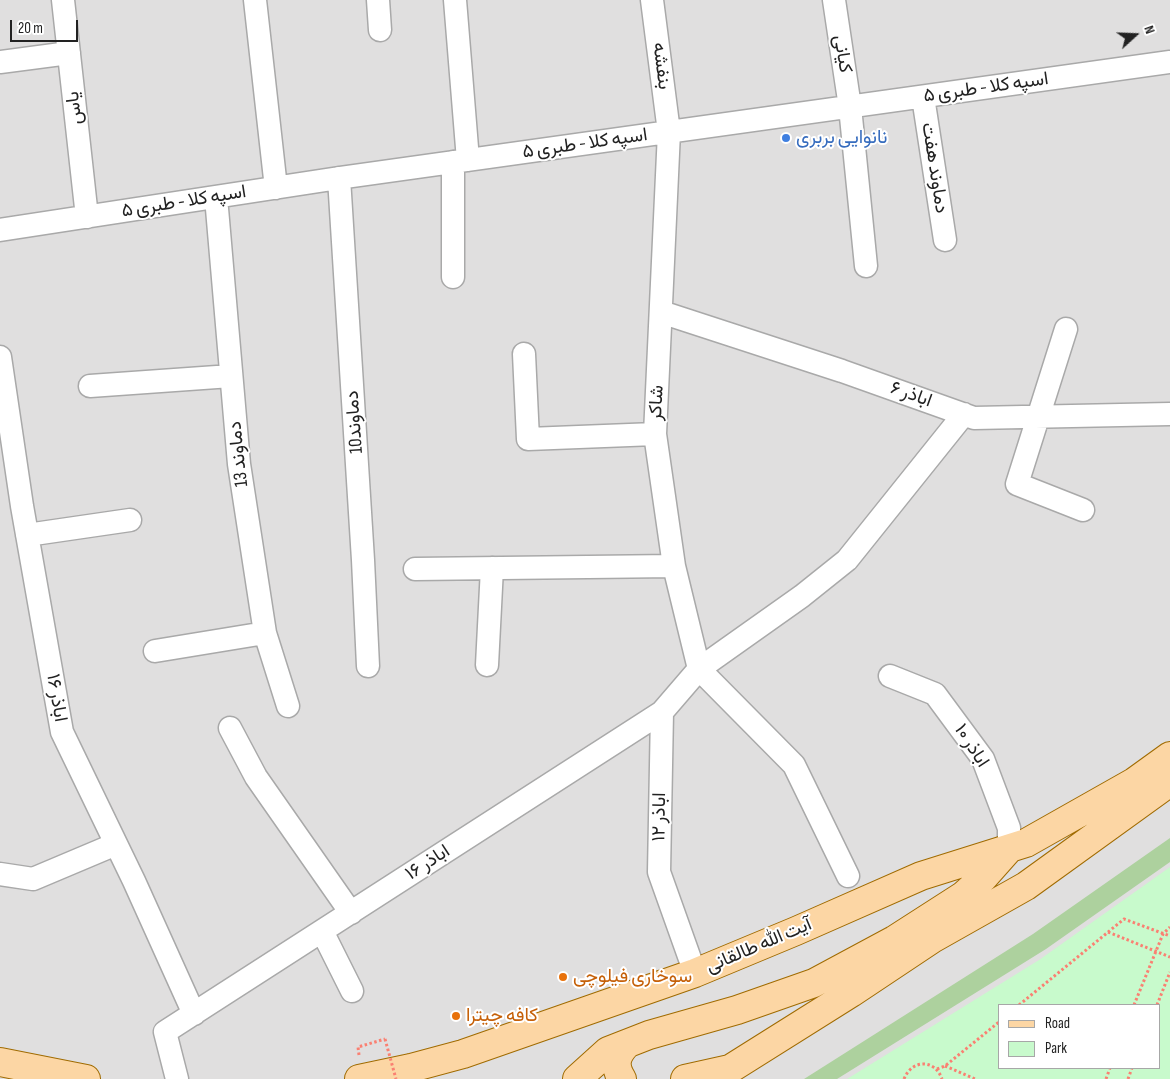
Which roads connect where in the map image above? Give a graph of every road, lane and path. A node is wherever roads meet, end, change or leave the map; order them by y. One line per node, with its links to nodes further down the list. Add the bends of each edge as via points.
1 (63, 0): 8 (street, یاس)
2 (255, 0): 16 (street)
3 (378, 0): 7 (street)
4 (455, 0): 14 (street)
5 (652, 0): 13 (street, بنفشه)
6 (834, 0): 12 (street, کیانی)
7 (380, 30)
8 (69, 53): 9 (street); 18 (street, یاس)
9 (0, 62)
10 (1170, 62): 11 (street, اسپه کلا - طبری ۵)
11 (923, 97): 12 (street, اسپه کلا - طبری ۵); 20 (street, دماوند هفت)
12 (850, 107): 13 (street, اسپه کلا - طبری ۵); 21 (street, کیانی)
13 (669, 132): 14 (street, اسپه کلا - طبری ۵); 23 (street, شاکر)
14 (460, 161): 15 (street, اسپه کلا - طبری ۵); 22 (street)
15 (339, 178): 16 (street, اسپه کلا - طبری ۵); 43 (street, دماوند10)
16 (276, 188): 17 (street, اسپه کلا - طبری ۵)
17 (216, 197): 18 (street, اسپه کلا - طبری ۵); 27 (street, دماوند 13)
18 (87, 217): 19 (street, اسپه کلا - طبری ۵)
19 (0, 230)
20 (945, 240)
21 (866, 266)
22 (453, 277)
23 (661, 312): 29 (street, اباذر ۶); 32 (street, شاکر)
24 (1066, 329): 31 (street)
25 (524, 354): 32 (street, via 528,439)
26 (0, 357): 33 (street, اباذر ۱۶)
27 (231, 376): 28 (street); 40 (street, دماوند 13, via 239,464)
28 (90, 386)
29 (964, 414): 31 (street, اباذر ۶, via 974,418); 44 (street, via 846,560)
30 (1170, 414): 31 (street, اباذر ۶)
31 (1039, 418): 34 (street, via 1017,484)
32 (655, 434): 37 (street, شاکر)
33 (8, 469): 36 (street, اباذر ۱۶)
34 (1083, 510)
35 (130, 520): 36 (street)
36 (27, 535): 51 (street, اباذر ۱۶, via 62,732)
37 (674, 566): 38 (street); 44 (street, شاکر)
38 (492, 568): 39 (street); 42 (street)
39 (415, 569)
40 (265, 633): 41 (street); 46 (street, دماوند 13)
41 (155, 651)
42 (487, 665)
43 (368, 666)
44 (699, 670): 47 (street); 54 (street, via 794,765)
45 (890, 676): 52 (street, اباذر ۱۰, via 935,694 983,759 1009,828)
46 (288, 706)
47 (662, 712): 55 (street, اباذر ۱۶); 63 (street, اباذر ۱۲, via 659,872)
48 (230, 728): 55 (street, via 256,777)
49 (1170, 756): 52 (main road, آیت الله طالقانی, via 1134,782 1026,843)
50 (1170, 782): 76 (main road, via 1026,886 932,939)
51 (116, 844): 53 (street, via 33,879); 69 (street, اباذر ۱۶)
52 (1008, 849): 63 (main road, آیت الله طالقانی, via 921,876); 71 (main road, via 964,895 894,940 814,983)
53 (0, 874)
54 (848, 876)
55 (351, 913): 57 (street, اباذر ۱۶)
56 (1170, 927): 59 (path)
57 (322, 931): 65 (street); 69 (street, اباذر ۱۶)
58 (1108, 932): 59 (path, via 1124,918); 61 (path); 66 (path)
59 (1163, 934): 60 (path); 61 (path)
60 (1170, 936)
61 (1156, 951): 62 (path); 67 (path)
62 (1170, 957)
63 (696, 972): 79 (main road, آیت الله طالقانی, via 463,1054)
64 (1170, 972): 68 (path)
65 (352, 991)
66 (1020, 1004)
67 (1134, 1004)
68 (1157, 1004)
69 (194, 1014): 78 (street, اباذر ۱۶, via 165,1032)
70 (998, 1023): 74 (path)
71 (627, 1044): 81 (main road, via 608,1051); 82 (main road, via 617,1057 616,1066)
72 (358, 1047): 80 (path, bridge, via 385,1039)
73 (0, 1062): 77 (main road)
74 (945, 1066): 75 (path); 86 (path)
75 (936, 1069): 84 (path, via 919,1065 913,1067); 85 (path)
76 (725, 1074): 83 (main road)
77 (86, 1079)
78 (177, 1079)
79 (359, 1079)
80 (396, 1079)
81 (577, 1079)
82 (622, 1079)
83 (685, 1079)
84 (904, 1079)
85 (942, 1079)
86 (975, 1079)

